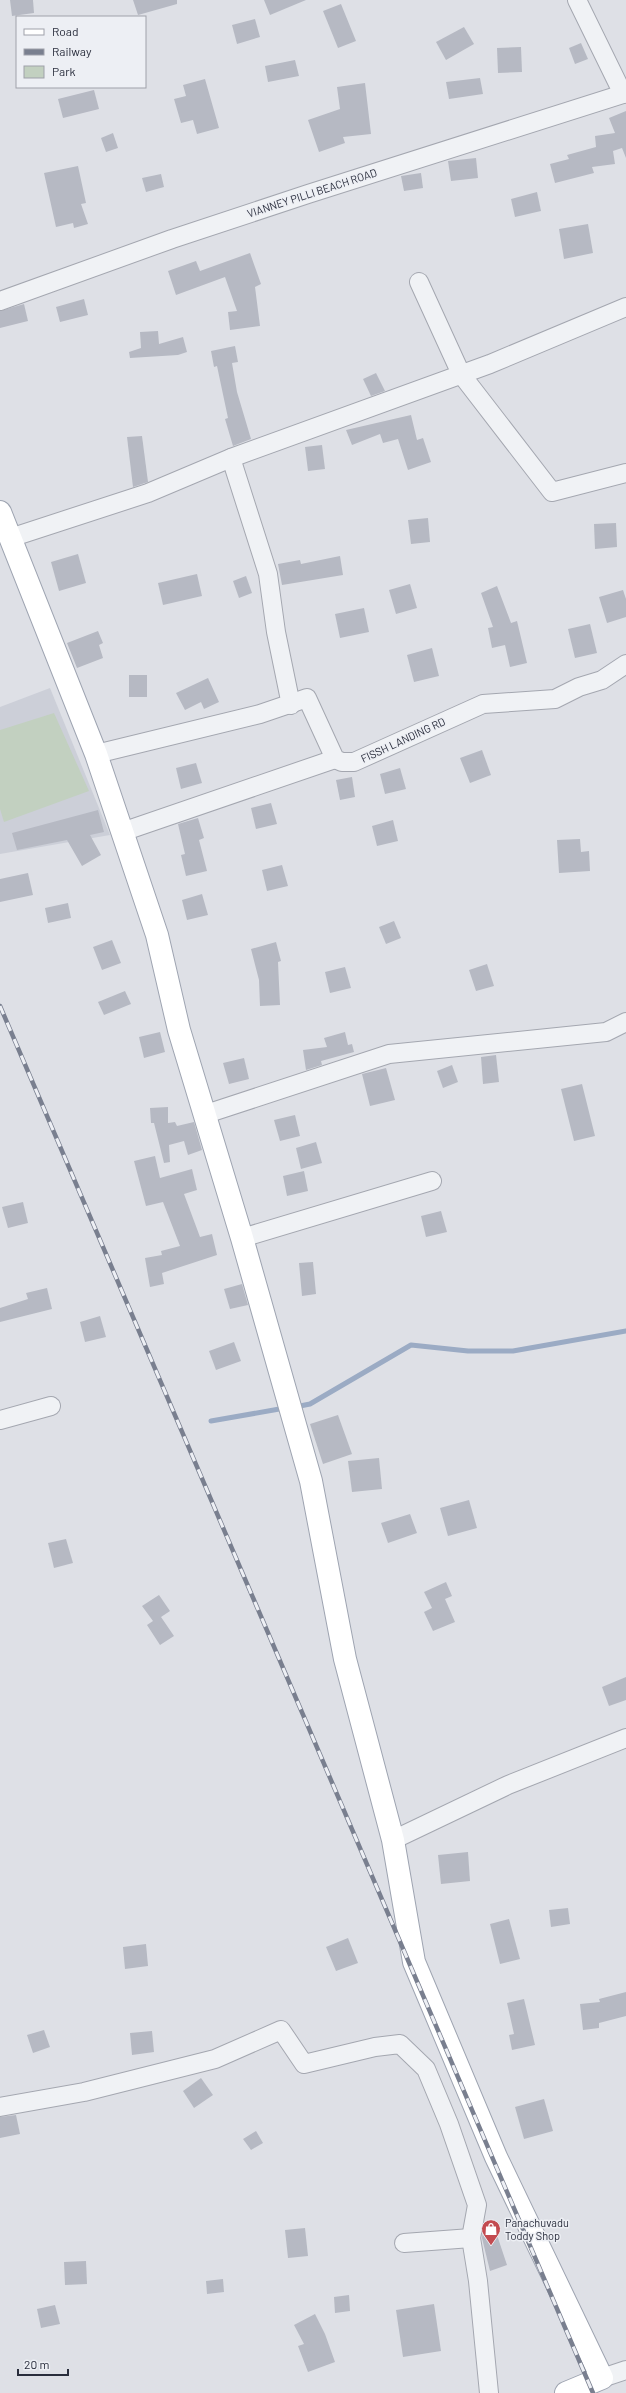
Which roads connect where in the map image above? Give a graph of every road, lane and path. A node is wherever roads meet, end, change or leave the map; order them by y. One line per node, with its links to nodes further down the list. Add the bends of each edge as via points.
1 (577, 0): 2 (street)
2 (625, 94): 4 (street, VIANNEY PILLI BEACH ROAD, via 172,239)
3 (420, 282): 6 (street)
4 (0, 301)
5 (626, 307): 6 (street)
6 (461, 374): 7 (street); 8 (street, via 552,492)
7 (231, 458): 10 (street, via 148,493); 12 (street, via 268,574 276,632)
8 (626, 473)
9 (0, 512): 10 (main road)
10 (10, 538): 13 (main road)
11 (626, 664): 14 (street, FISSH LANDING RD, via 602,680 579,687 555,699 483,704 360,761 348,763)
12 (291, 705): 13 (street); 14 (street, via 307,698)
13 (96, 754): 15 (main road)
14 (335, 759): 15 (street)
15 (122, 832): 17 (main road, via 157,935 179,1030)
16 (626, 1022): 17 (street, via 606,1032 389,1054)
17 (206, 1114): 19 (main road)
18 (432, 1181): 19 (street)
19 (242, 1238): 23 (main road, via 311,1481 345,1658)
20 (51, 1406): 21 (street)
21 (0, 1420)
22 (626, 1738): 23 (street, via 508,1785)
23 (393, 1840): 28 (main road, via 414,1962 496,2157)
24 (0, 2107): 25 (street, via 84,2092 215,2059 281,2030 304,2064 375,2047 400,2044 426,2069 449,2124 477,2205)
25 (472, 2238): 26 (street); 29 (street)
26 (404, 2243)
27 (626, 2370): 28 (street)
28 (602, 2378): 30 (main road)
29 (489, 2393)
30 (566, 2393)

